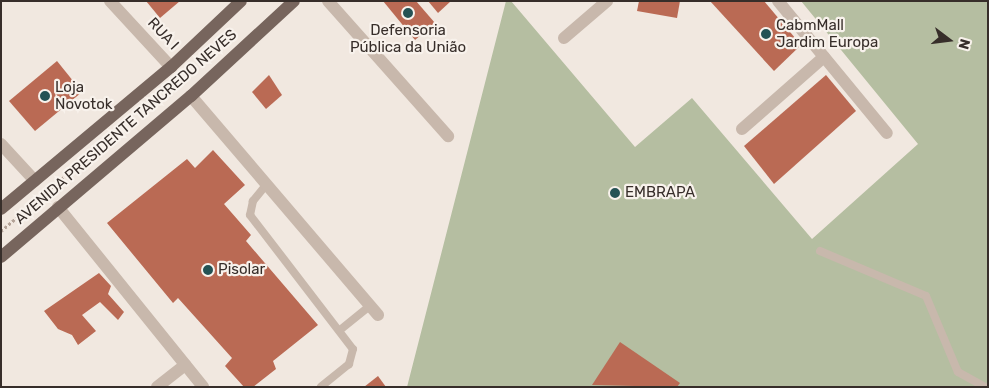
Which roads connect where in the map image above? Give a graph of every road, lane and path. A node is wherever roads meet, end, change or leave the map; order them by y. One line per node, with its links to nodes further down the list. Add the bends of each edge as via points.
1 (110, 1): 9 (street, RUA I)
2 (241, 1): 9 (main road, AVENIDA PRESIDENTE TANCREDO NEVES)
3 (294, 1): 10 (main road, AVENIDA PRESIDENTE TANCREDO NEVES)
4 (328, 1): 13 (street)
5 (607, 1): 7 (street)
6 (778, 1): 8 (street)
7 (564, 38)
8 (824, 57): 11 (street); 12 (street)
9 (172, 67): 15 (main road, AVENIDA PRESIDENTE TANCREDO NEVES)
10 (191, 96): 16 (street); 17 (main road, AVENIDA PRESIDENTE TANCREDO NEVES)
11 (742, 129)
12 (887, 133)
13 (448, 136)
14 (1, 144): 15 (street)
15 (35, 181): 18 (main road, AVENIDA PRESIDENTE TANCREDO NEVES)
16 (266, 185): 21 (street); 22 (lane, via 253,201 250,215)
17 (58, 207): 20 (main road, AVENIDA PRESIDENTE TANCREDO NEVES); 23 (street)
18 (1, 209)
19 (820, 251): 27 (lane, via 926,296 958,372)
20 (1, 256)
21 (374, 311): 22 (lane)
22 (340, 330): 26 (lane, via 353,349 349,364)
23 (185, 365): 24 (street); 25 (street)
24 (157, 387)
25 (203, 387)
26 (321, 387)
27 (985, 387)

